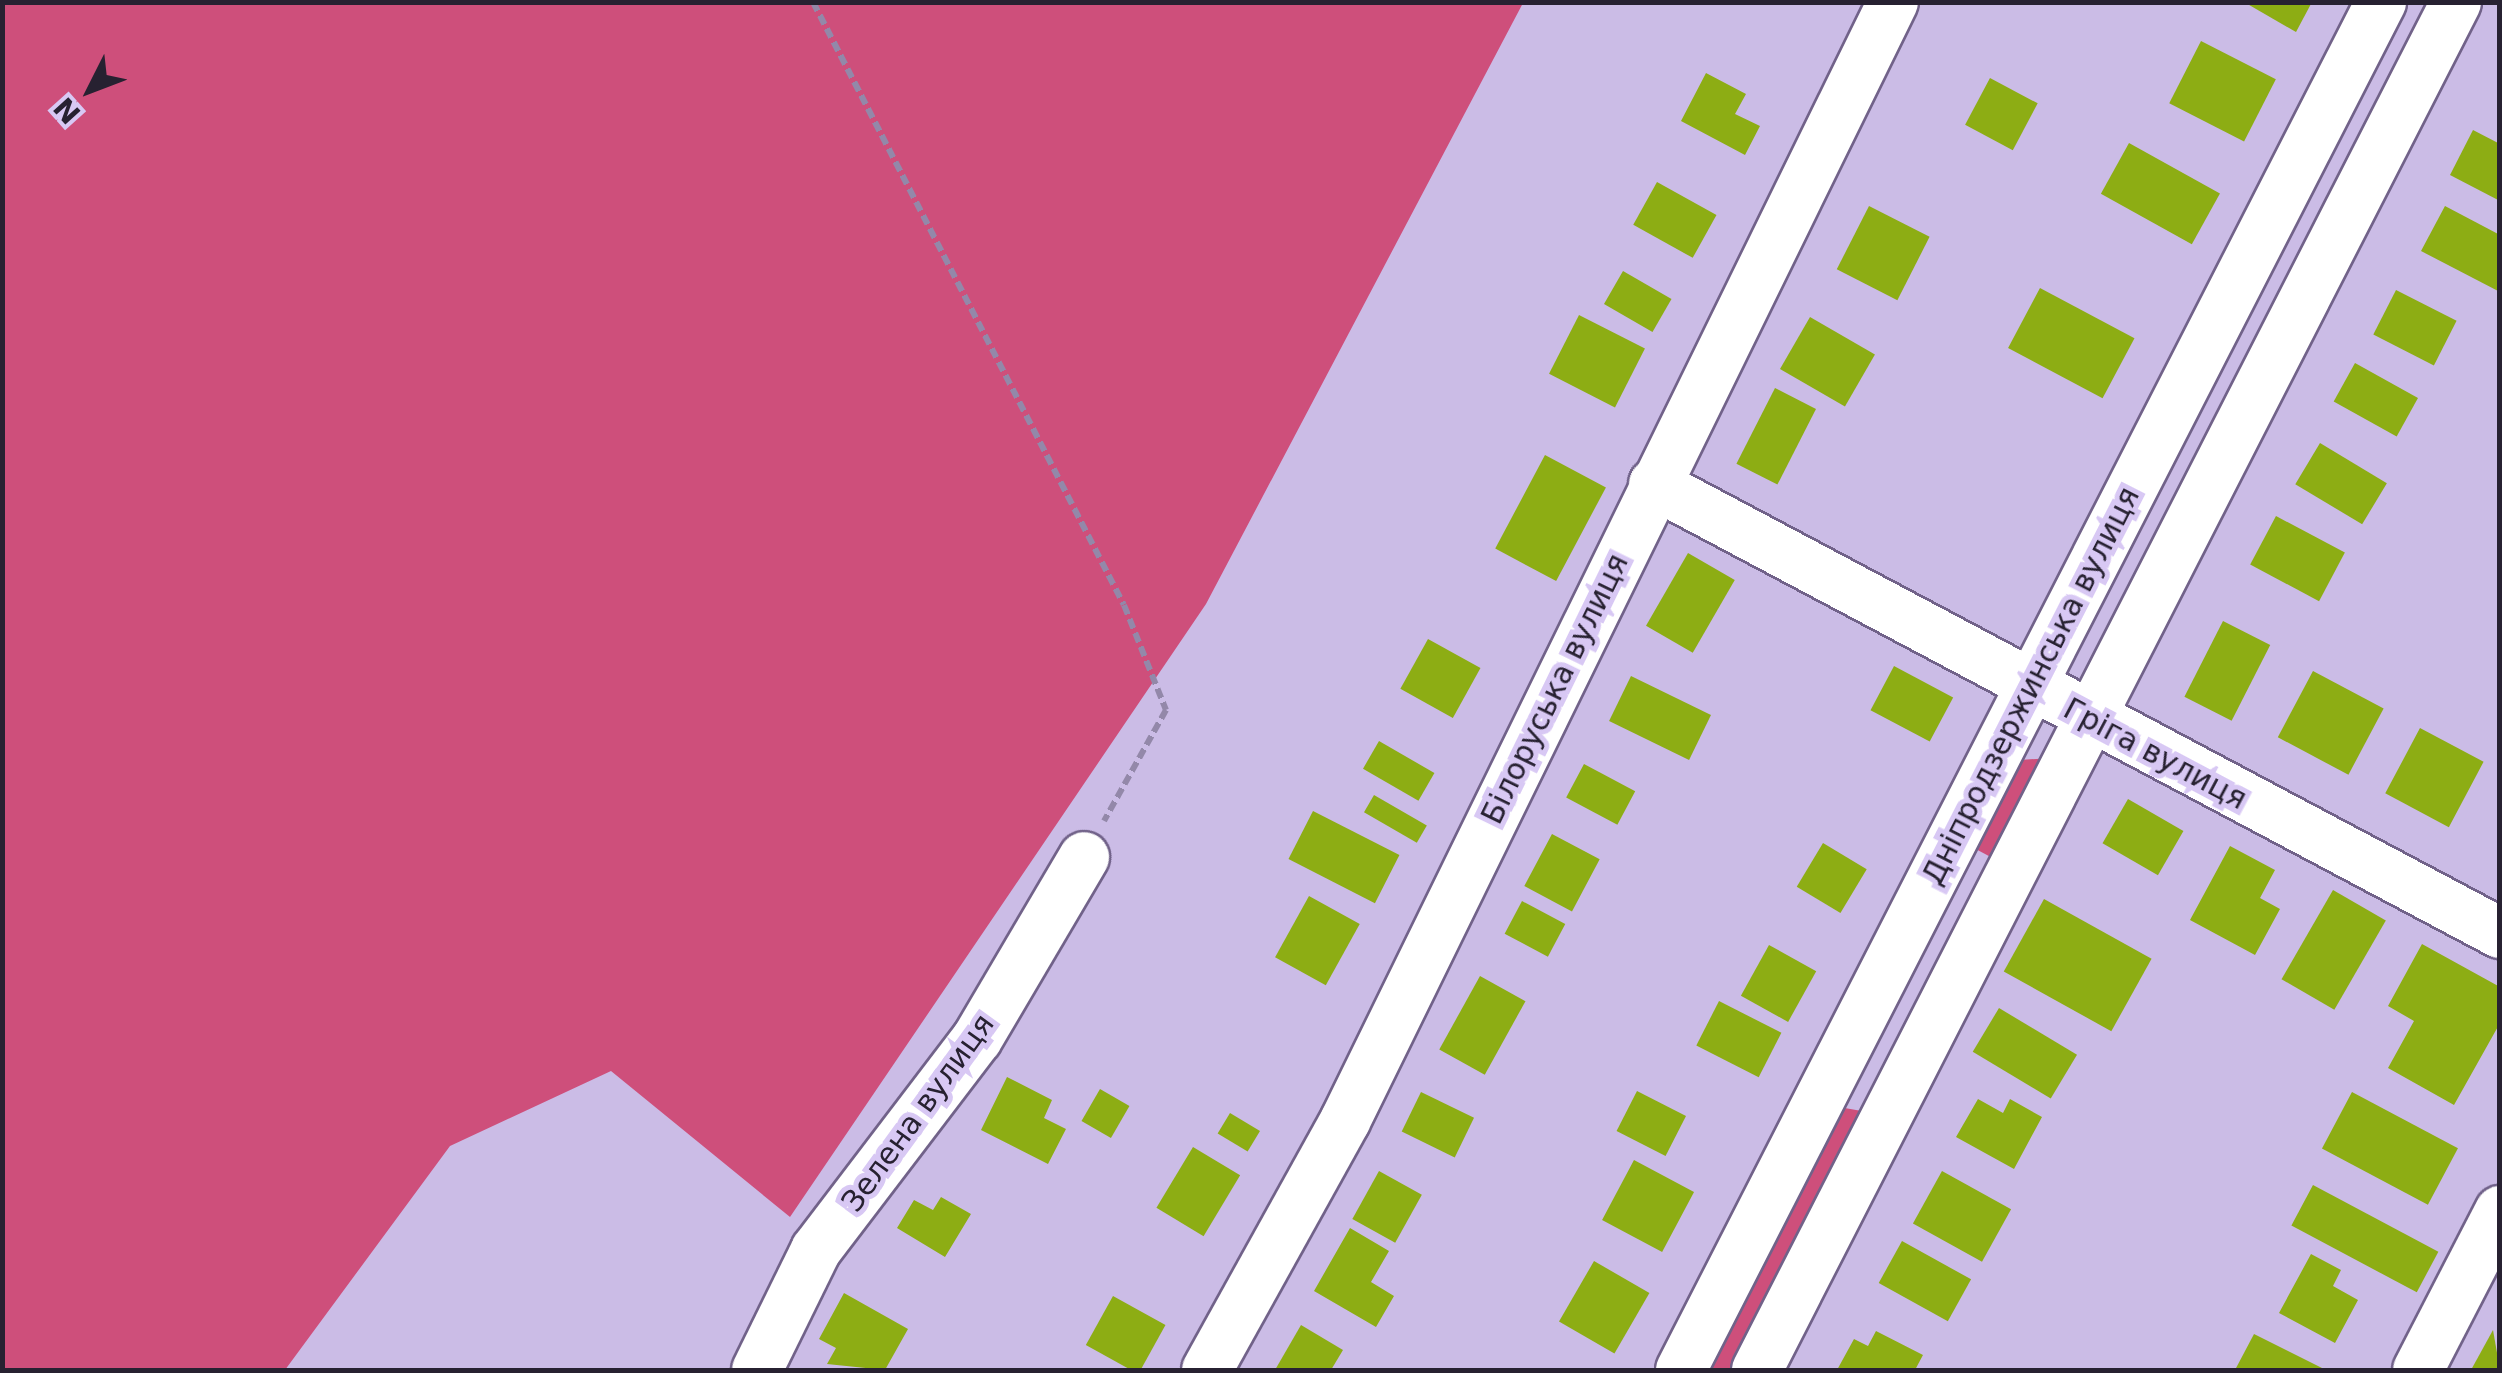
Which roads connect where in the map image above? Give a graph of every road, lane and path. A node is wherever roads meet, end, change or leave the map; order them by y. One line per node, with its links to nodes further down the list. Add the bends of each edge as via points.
1 (813, 2): 8 (path, via 1124,605 1166,710)
2 (1892, 2): 5 (street, Білоруська вулиця)
3 (2381, 2): 6 (street, Дніпродзержинська вулиця)
4 (2456, 2): 7 (street)
5 (1654, 484): 6 (street, Гріга вулиця); 13 (street, Білоруська вулиця, via 1345,1121)
6 (2030, 687): 7 (street, Гріга вулиця); 14 (street, Дніпродзержинська вулиця)
7 (2089, 721): 9 (street, Гріга вулиця); 15 (street)
8 (1084, 857): 12 (street, Зелена вулиця, via 977,1039 816,1250)
9 (2500, 933)
10 (2500, 1211): 11 (street)
11 (2484, 1276): 16 (street)
12 (757, 1370)
13 (1208, 1370)
14 (1681, 1370)
15 (1758, 1370)
16 (2418, 1370)

